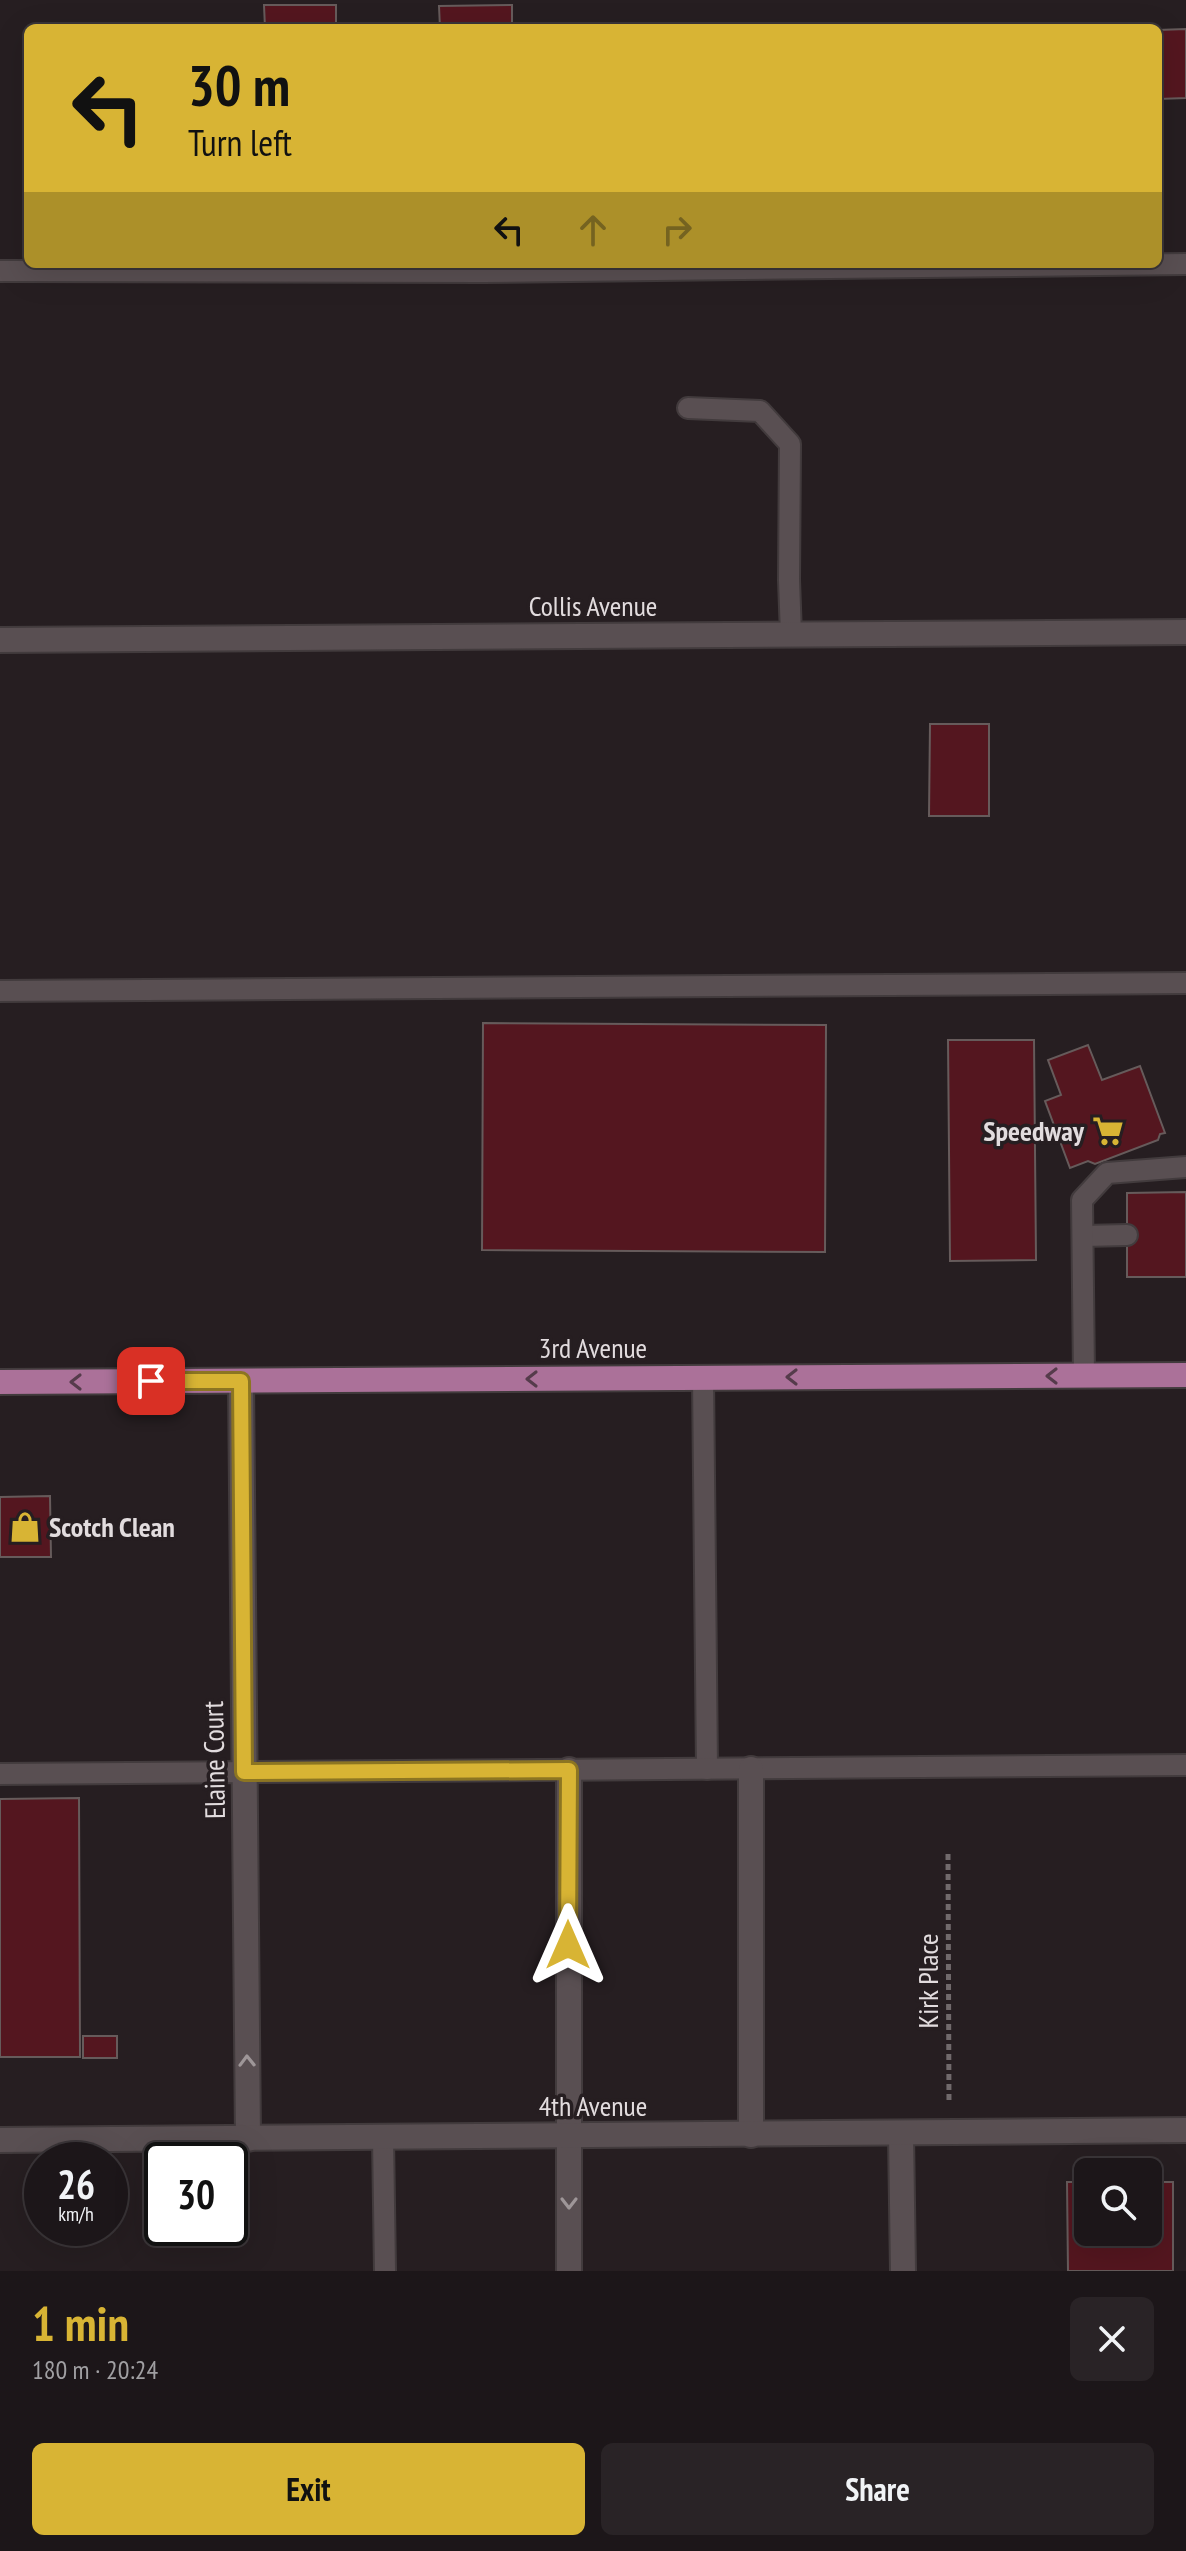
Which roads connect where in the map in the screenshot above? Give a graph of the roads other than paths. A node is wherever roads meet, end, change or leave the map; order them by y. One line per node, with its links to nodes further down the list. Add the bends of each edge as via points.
1 (1162, 264): 2 (lane)
2 (1186, 264)
3 (835, 268): 4 (lane)
4 (0, 271)
5 (688, 408): 7 (lane, via 760,411 790,444)
6 (1186, 632): 7 (street, Collis Avenue)
7 (791, 635): 8 (street, Collis Avenue)
8 (0, 640)
9 (1186, 983): 10 (lane)
10 (0, 991)
11 (1186, 1167): 13 (lane, via 1107,1173 1082,1200)
12 (1127, 1235): 13 (lane)
13 (1083, 1236): 14 (lane)
14 (1084, 1375): 15 (main road, 3rd Avenue); 16 (main road, 3rd Avenue, one-way to 16)
15 (1186, 1375)
16 (703, 1377): 17 (main road, 3rd Avenue, one-way to 17); 20 (lane)
17 (241, 1381): 18 (main road, 3rd Avenue, one-way to 18); 23 (street, Elaine Court)
18 (0, 1382)
19 (1186, 1765): 21 (lane)
20 (707, 1769): 21 (lane); 22 (lane)
21 (751, 1769): 27 (street)
22 (569, 1770): 23 (lane); 28 (street)
23 (244, 1772): 24 (lane); 30 (street, Elaine Court, one-way to 23)
24 (0, 1774)
25 (1186, 2130): 26 (street, 4th Avenue)
26 (901, 2134): 27 (street, 4th Avenue); 34 (street)
27 (751, 2135): 28 (street, 4th Avenue)
28 (568, 2136): 29 (street, 4th Avenue); 33 (street, one-way to 33)
29 (383, 2137): 30 (street, 4th Avenue); 32 (lane)
30 (248, 2139): 31 (street, 4th Avenue)
31 (0, 2140)
32 (385, 2271)
33 (569, 2271)
34 (903, 2271)

